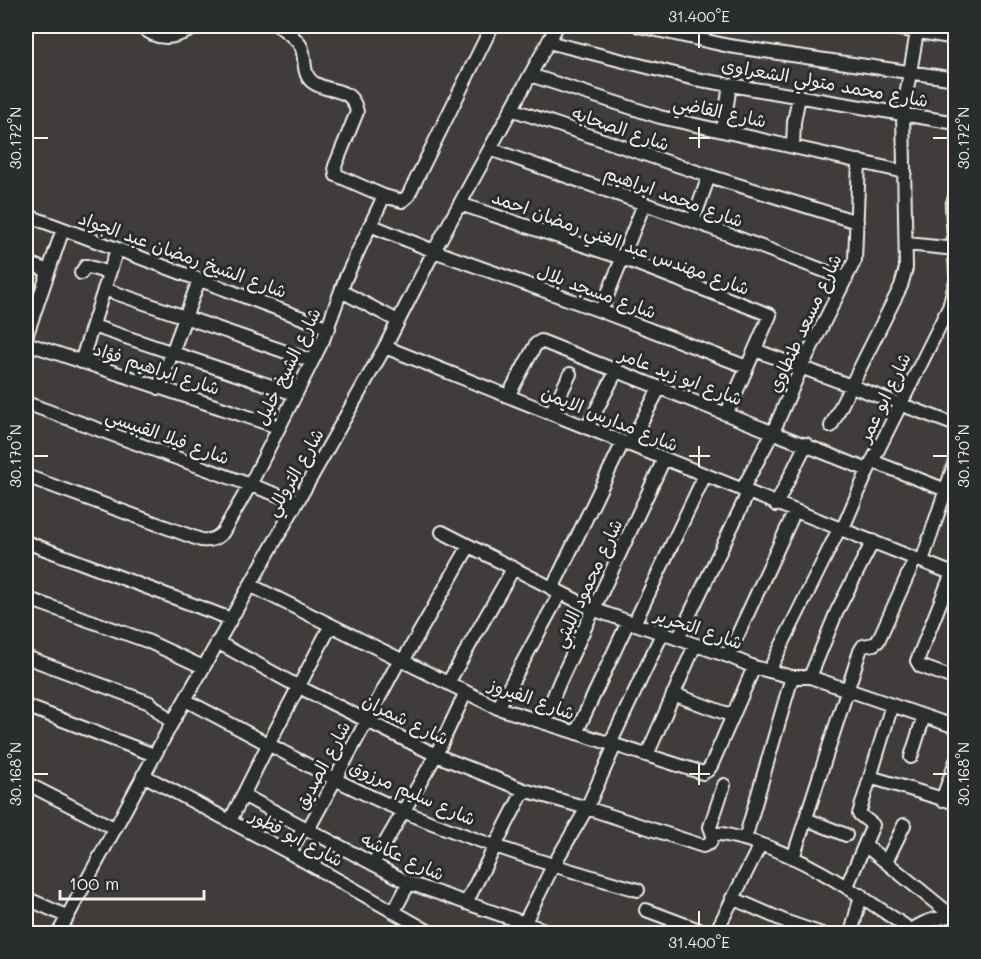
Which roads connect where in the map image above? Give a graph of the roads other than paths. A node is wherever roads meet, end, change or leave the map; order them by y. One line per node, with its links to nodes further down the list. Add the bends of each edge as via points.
1 (141, 26): 2 (street, via 161,37 175,37)
2 (200, 26)
3 (279, 26): 26 (street, via 302,48 307,77 347,95 356,104 357,112 335,166 336,175)
4 (492, 26): 26 (street, via 408,196 402,201)
5 (557, 26): 10 (street, شارع التروللي)
6 (639, 26): 11 (street, via 729,46)
7 (882, 26): 8 (street)
8 (918, 28): 9 (street); 11 (street)
9 (956, 38)
10 (548, 42): 12 (street, شارع التروللي); 14 (street, شارع محمد متولي الشعراوى)
11 (909, 72): 13 (street); 17 (street)
12 (530, 75): 16 (street, شارع التروللي); 19 (street, شارع القاضي, via 660,117)
13 (956, 79)
14 (730, 85): 15 (street, شارع محمد متولي الشعراوى); 19 (street)
15 (799, 96): 17 (street, شارع محمد متولي الشعراوى); 20 (street)
16 (511, 109): 21 (street, شارع التروللي); 24 (street, شارع الصحابه)
17 (903, 113): 18 (street, شارع محمد متولي الشعراوى); 23 (street)
18 (956, 123)
19 (723, 130): 20 (street, شارع القاضي)
20 (793, 146): 22 (street, شارع القاضي)
21 (490, 149): 27 (street, شارع التروللي); 28 (street, شارع محمد ابراهيم)
22 (859, 162): 23 (street, شارع القاضي); 31 (street, شارع مسعد طنطاوي)
23 (905, 172): 34 (street)
24 (709, 176): 30 (street); 31 (street, شارع الصحابه)
25 (956, 193): 35 (street, via 952,206)
26 (384, 196): 32 (street, شارع الشيخ خليل)
27 (460, 204): 37 (street, شارع التروللي); 38 (street, شارع مهندس عبد الغني رمضان احمد)
28 (644, 204): 30 (street, شارع محمد ابراهيم); 38 (street)
29 (26, 215): 33 (street, شارع الشيخ رمضان عبد الجواد)
30 (693, 221): 44 (street, شارع محمد ابراهيم)
31 (857, 222): 44 (street, شارع مسعد طنطاوي, via 856,254)
32 (370, 225): 37 (street, شارع مسجد بلال); 48 (street, شارع الشيخ خليل)
33 (63, 229): 36 (street, شارع الشيخ رمضان عبد الجواد); 40 (street)
34 (907, 244): 35 (street); 66 (street, via 901,286)
35 (955, 248): 43 (street)
36 (117, 249): 42 (street); 45 (street, شارع الشيخ رمضان عبد الجواد)
37 (434, 251): 49 (street, شارع مسجد بلال); 52 (street, شارع التروللي)
38 (622, 258): 49 (street); 58 (street, شارع مهندس عبد الغني رمضان احمد, via 770,315)
39 (26, 262): 40 (street)
40 (48, 271): 50 (street)
41 (81, 273): 42 (street, via 86,266)
42 (109, 273): 47 (street)
43 (956, 273)
44 (846, 279): 63 (street, شارع مسعد طنطاوي)
45 (199, 280): 51 (street); 54 (street, شارع الشيخ رمضان عبد الجواد)
46 (956, 281): 72 (street, شارع ابو عمر, via 949,307)
47 (104, 289): 51 (street); 53 (street)
48 (341, 291): 52 (street); 54 (street, شارع الشيخ خليل)
49 (601, 311): 62 (street, شارع مسجد بلال)
50 (29, 315): 55 (street)
51 (184, 317): 59 (street); 61 (street)
52 (398, 321): 57 (street, شارع التروللي)
53 (93, 326): 59 (street); 60 (street)
54 (329, 328): 61 (street, شارع الشيخ خليل)
55 (26, 337)
56 (26, 343): 60 (street, شارع ابراهيم فؤاد)
57 (385, 347): 70 (street, شارع مدارس الايمن); 90 (street, شارع التروللي)
58 (755, 350): 62 (street); 63 (street)
59 (171, 353): 68 (street); 69 (street)
60 (81, 362): 68 (street, شارع ابراهيم فؤاد)
61 (312, 362): 69 (street, شارع الشيخ خليل)
62 (747, 367): 74 (street)
63 (801, 368): 66 (street); 79 (street, شارع مسعد طنطاوي)
64 (617, 370): 67 (street, شارع ابو زيد عامر); 70 (street, شارع ابو زيد عامر, via 541,341); 78 (street)
65 (570, 374): 73 (street)
66 (851, 386): 72 (street); 76 (street)
67 (660, 387): 74 (street, شارع ابو زيد عامر); 80 (street)
68 (159, 388): 77 (street, شارع ابراهيم فؤاد)
69 (295, 394): 77 (street, شارع الشيخ خليل)
70 (508, 396): 73 (street, شارع مدارس الايمن)
71 (26, 403): 87 (street, شارع فيلا القبيسي)
72 (900, 405): 75 (street); 84 (street, شارع ابو عمر)
73 (551, 413): 78 (street, شارع مدارس الايمن)
74 (727, 413): 79 (street, شارع ابو زيد عامر)
75 (956, 425)
76 (831, 426)
77 (278, 427): 87 (street, شارع الشيخ خليل)
78 (587, 428): 80 (street, شارع مدارس الايمن)
79 (773, 432): 81 (street, شارع ابو زيد عامر); 89 (street, شارع مسعد طنطاوي)
80 (626, 444): 82 (street, شارع مدارس الايمن); 102 (street)
81 (806, 444): 84 (street, شارع ابو زيد عامر); 91 (street)
82 (664, 459): 85 (street, شارع مدارس الايمن); 104 (street, شارع محمود الليثي)
83 (956, 459): 88 (street)
84 (870, 466): 88 (street, شارع ابو زيد عامر); 93 (street, شارع ابو عمر)
85 (705, 475): 89 (street, شارع مدارس الايمن); 106 (street)
86 (26, 476): 87 (street, شارع الشيخ خليل, via 209,541 223,532)
87 (250, 485): 90 (street, شارع فيلا القبيسي)
88 (946, 490): 98 (street)
89 (745, 492): 91 (street, شارع مدارس الايمن); 109 (street, شارع مسعد طنطاوي)
90 (297, 502): 101 (street, شارع التروللي)
91 (776, 505): 92 (street, شارع مدارس الايمن)
92 (795, 511): 93 (street, شارع مدارس الايمن); 112 (street)
93 (841, 528): 95 (street, شارع مدارس الايمن); 117 (street, شارع ابو عمر)
94 (442, 532): 97 (street, شارع التحرير)
95 (873, 541): 98 (street, شارع مدارس الايمن); 119 (street, via 837,611)
96 (26, 542): 105 (street)
97 (469, 546): 99 (street, شارع التحرير); 114 (street, شارع الصديق)
98 (919, 560): 100 (street, شارع مدارس الايمن); 123 (street, via 878,641 861,648)
99 (513, 569): 102 (street, شارع التحرير); 121 (street)
100 (954, 574): 120 (street, via 917,661 920,666)
101 (250, 585): 105 (street, شارع التروللي); 107 (street, شارع الفيروز)
102 (556, 591): 104 (street, شارع التحرير); 129 (street)
103 (26, 598): 116 (street, via 147,641)
104 (595, 610): 106 (street, شارع التحرير); 133 (street, شارع محمود الليثي)
105 (231, 619): 110 (street, شارع التروللي)
106 (631, 623): 108 (street, شارع التحرير); 136 (street)
107 (331, 625): 114 (street, شارع الفيروز); 122 (street)
108 (662, 634): 109 (street, شارع التحرير); 138 (street)
109 (678, 639): 111 (street, شارع التحرير)
110 (218, 642): 116 (street, شارع التروللي); 122 (street, شارع شمران)
111 (695, 645): 112 (street, شارع التحرير); 125 (street)
112 (728, 656): 115 (street, شارع التحرير)
113 (26, 657): 134 (street, via 143,700)
114 (402, 660): 121 (street, شارع الفيروز); 132 (street, شارع الصديق)
115 (754, 667): 117 (street, شارع التحرير); 130 (street, شارع الفيروز)
116 (203, 668): 126 (street, شارع التروللي)
117 (769, 671): 118 (street, شارع التحرير)
118 (792, 677): 119 (street, شارع التحرير); 162 (street)
119 (810, 677): 123 (street, شارع التحرير)
120 (956, 679)
121 (448, 683): 124 (street, شارع الفيروز)
122 (299, 687): 132 (street, شارع شمران); 137 (street)
123 (848, 690): 127 (street, شارع التحرير); 155 (street)
124 (466, 692): 129 (street, شارع الفيروز); 140 (street)
125 (674, 694): 130 (street); 141 (street)
126 (185, 700): 134 (street, شارع التروللي); 137 (street, شارع سليم مرزوق)
127 (892, 705): 131 (street, شارع التحرير); 145 (street)
128 (26, 706): 139 (street)
129 (498, 708): 133 (street, شارع الفيروز)
130 (733, 716): 141 (street, شارع الفيروز, via 708,770 697,772)
131 (924, 716): 135 (street, شارع التحرير); 142 (street)
132 (366, 721): 140 (street, شارع شمران); 146 (street, شارع الصديق)
133 (543, 722): 136 (street, شارع الفيروز)
134 (172, 723): 139 (street, شارع التروللي)
135 (956, 727)
136 (576, 733): 138 (street, شارع الفيروز)
137 (268, 743): 146 (street, شارع سليم مرزوق); 150 (street)
138 (612, 744): 141 (street, شارع الفيروز); 153 (street)
139 (154, 755): 144 (street, شارع التروللي)
140 (436, 755): 149 (street, شارع شمران); 154 (street)
141 (647, 755)
142 (911, 757)
143 (956, 761): 151 (street)
144 (143, 776): 156 (street, شارع ابو قطور); 158 (street, شارع التروللي)
145 (870, 777): 151 (street); 164 (street, via 859,814 873,825)
146 (335, 778): 154 (street, شارع سليم مرزوق); 159 (street, شارع الصديق)
147 (26, 783): 158 (street)
148 (724, 785): 160 (street, via 710,827)
149 (524, 790): 153 (street, شارع شمران); 165 (street)
150 (243, 795): 156 (street); 159 (street, شارع عكاشه)
151 (942, 800): 152 (street)
152 (956, 803)
153 (587, 808): 160 (street, شارع شمران, via 703,846 710,843); 170 (street)
154 (403, 811): 165 (street, شارع سليم مرزوق); 169 (street)
155 (806, 819): 161 (street); 167 (street)
156 (230, 821): 166 (street, شارع ابو قطور)
157 (904, 825): 168 (street)
158 (114, 828): 181 (street, شارع التروللي)
159 (307, 829): 166 (street, شارع الصديق); 169 (street, شارع عكاشه)
160 (713, 835): 162 (street)
161 (846, 835)
162 (745, 839): 163 (street)
163 (760, 845): 167 (street); 176 (street)
164 (865, 845): 168 (street); 172 (street)
165 (496, 847): 170 (street, شارع سليم مرزوق); 177 (street)
166 (290, 854): 179 (street, شارع ابو قطور)
167 (793, 858): 172 (street)
168 (886, 862): 180 (street)
169 (373, 864): 171 (street, شارع عكاشه)
170 (553, 866): 173 (street, شارع سليم مرزوق); 182 (street)
171 (409, 883): 177 (street, شارع عكاشه); 179 (street)
172 (847, 886): 174 (street)
173 (638, 890)
174 (861, 895): 183 (street); 190 (street)
175 (26, 898): 181 (street)
176 (732, 898): 188 (street); 189 (street)
177 (466, 903): 182 (street, شارع عكاشه)
178 (646, 910): 187 (street)
179 (394, 911): 185 (street, شارع ابو قطور)
180 (954, 915): 183 (street, via 923,922)
181 (66, 916): 184 (street, شارع التروللي)
182 (529, 928): 186 (street, شارع عكاشه)
183 (908, 932)
184 (57, 933)
185 (433, 933)
186 (556, 933)
187 (710, 933)
188 (715, 933)
189 (822, 933)
190 (851, 933)

